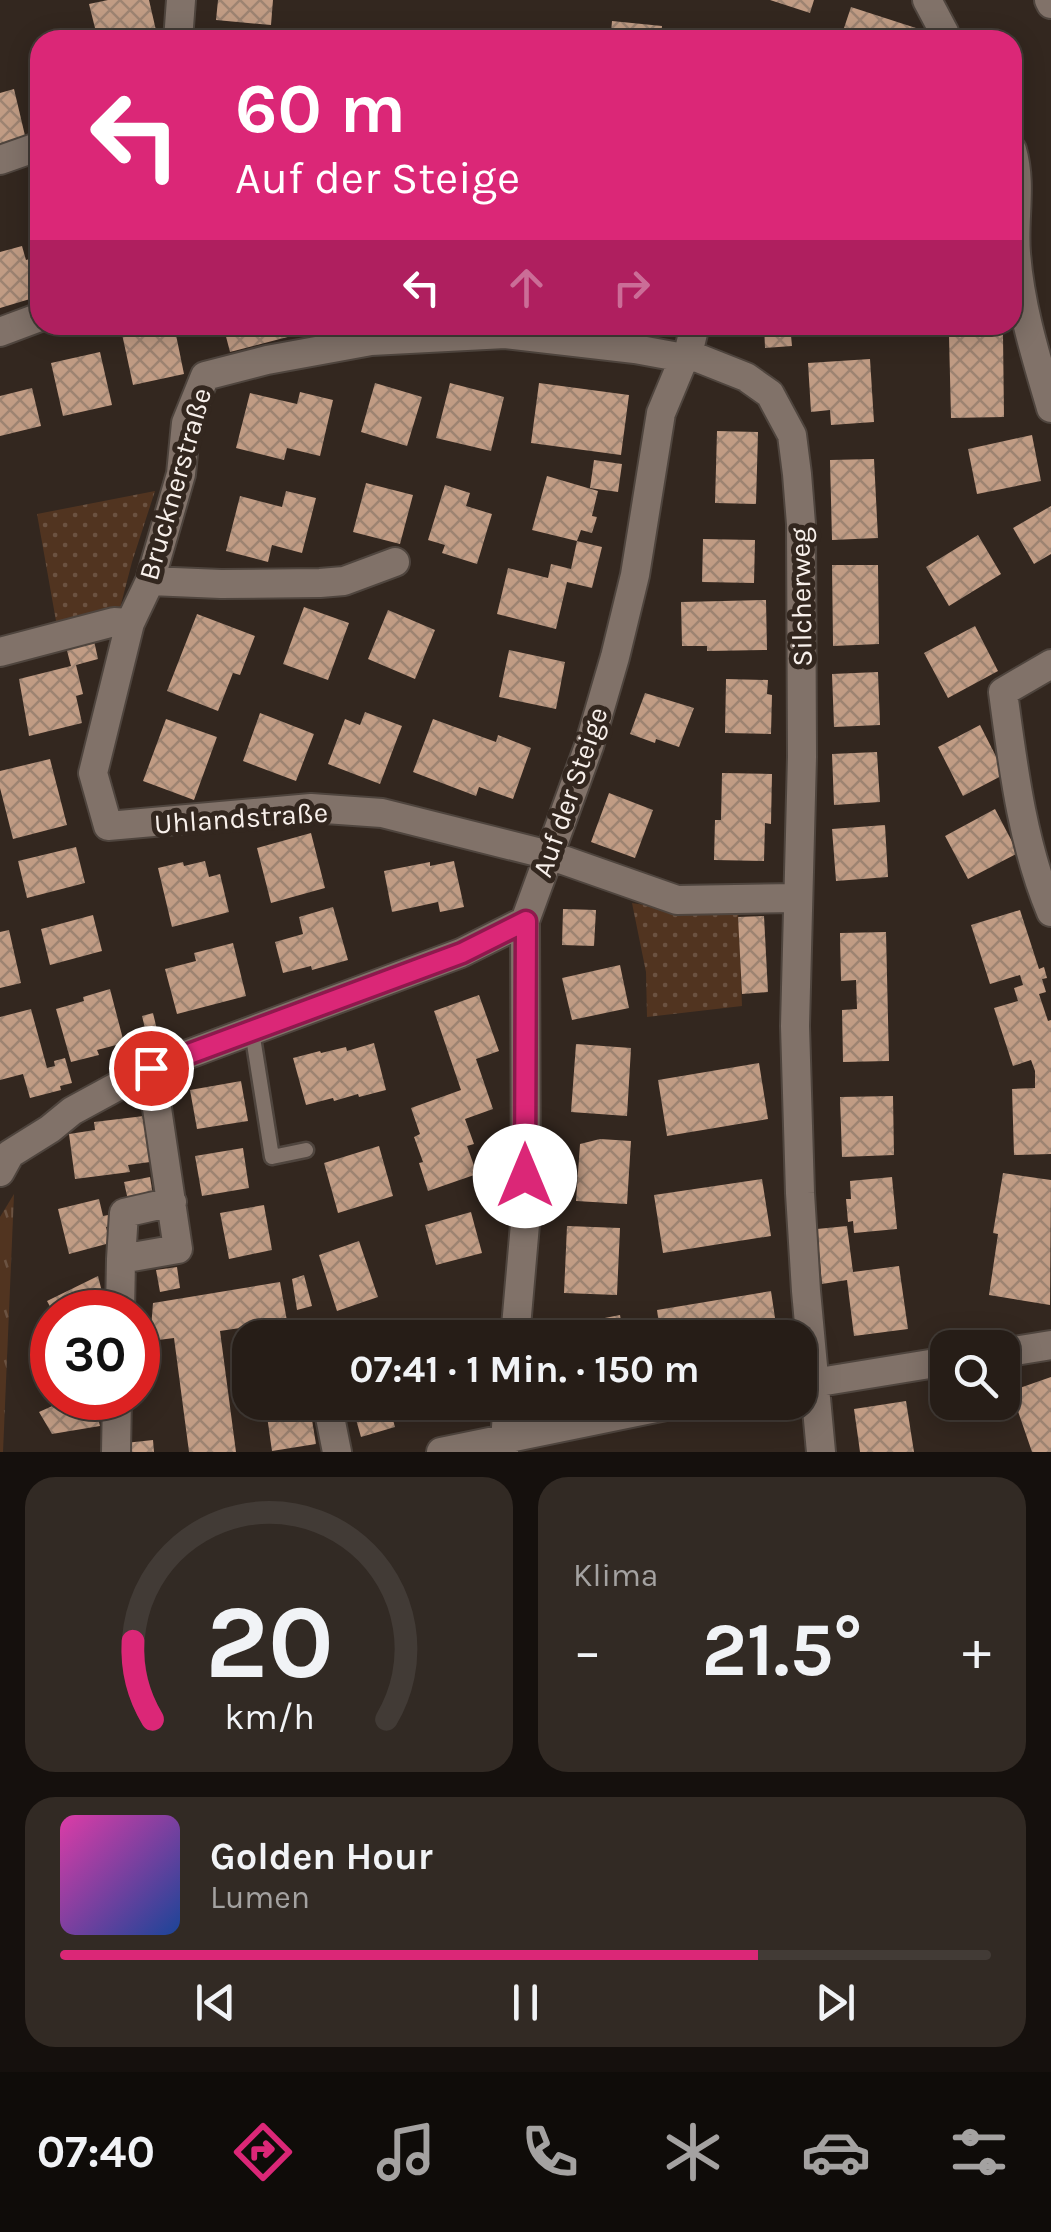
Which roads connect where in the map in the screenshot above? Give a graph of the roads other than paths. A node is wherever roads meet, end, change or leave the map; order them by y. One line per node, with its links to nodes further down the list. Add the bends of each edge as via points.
1 (181, 0): 3 (street)
2 (927, 0): 4 (street)
3 (179, 30)
4 (943, 30)
5 (30, 150): 6 (street)
6 (0, 160)
7 (1022, 298): 14 (street)
8 (30, 321): 9 (street)
9 (0, 332)
10 (486, 335): 16 (street, Brucknerstraße, via 370,341 205,376 186,423 181,474)
11 (514, 335): 13 (street, Brucknerstraße)
12 (692, 335): 13 (street, Auf der Steige)
13 (686, 356): 21 (street, Auf der Steige, via 661,412 616,656); 22 (street, Silcherweg, via 746,376 770,394 792,435 801,524)
14 (1051, 408)
15 (395, 562): 16 (street, via 320,583)
16 (150, 580): 17 (street, Brucknerstraße)
17 (130, 623): 18 (street); 20 (street, Brucknerstraße, via 93,773)
18 (0, 652)
19 (1051, 664): 23 (street, via 1003,692 1017,794)
20 (108, 826): 21 (street, Uhlandstraße, via 311,808 382,813)
21 (549, 854): 22 (street, via 677,900); 24 (street, Auf der Steige)
22 (797, 898): 33 (street, Silcherweg)
23 (1051, 912)
24 (526, 921): 25 (street, via 462,953); 32 (street, Auf der Steige, via 526,1213)
25 (252, 1031): 26 (street); 27 (lane, via 272,1157)
26 (151, 1068): 28 (street); 29 (street)
27 (306, 1150)
28 (3, 1156)
29 (172, 1202): 30 (street, via 124,1213); 30 (street, via 178,1249)
30 (122, 1259): 31 (street)
31 (121, 1290)
32 (517, 1320)
33 (807, 1320)
34 (1051, 1346): 35 (street)
35 (1020, 1350)
36 (930, 1364): 37 (street)
37 (817, 1383)
38 (117, 1420): 44 (street)
39 (331, 1420): 45 (street)
40 (506, 1420): 43 (street)
41 (609, 1420): 43 (street)
42 (815, 1420): 47 (street, Silcherweg)
43 (504, 1445): 46 (street)
44 (116, 1452)
45 (337, 1452)
46 (441, 1452)
47 (822, 1452)

